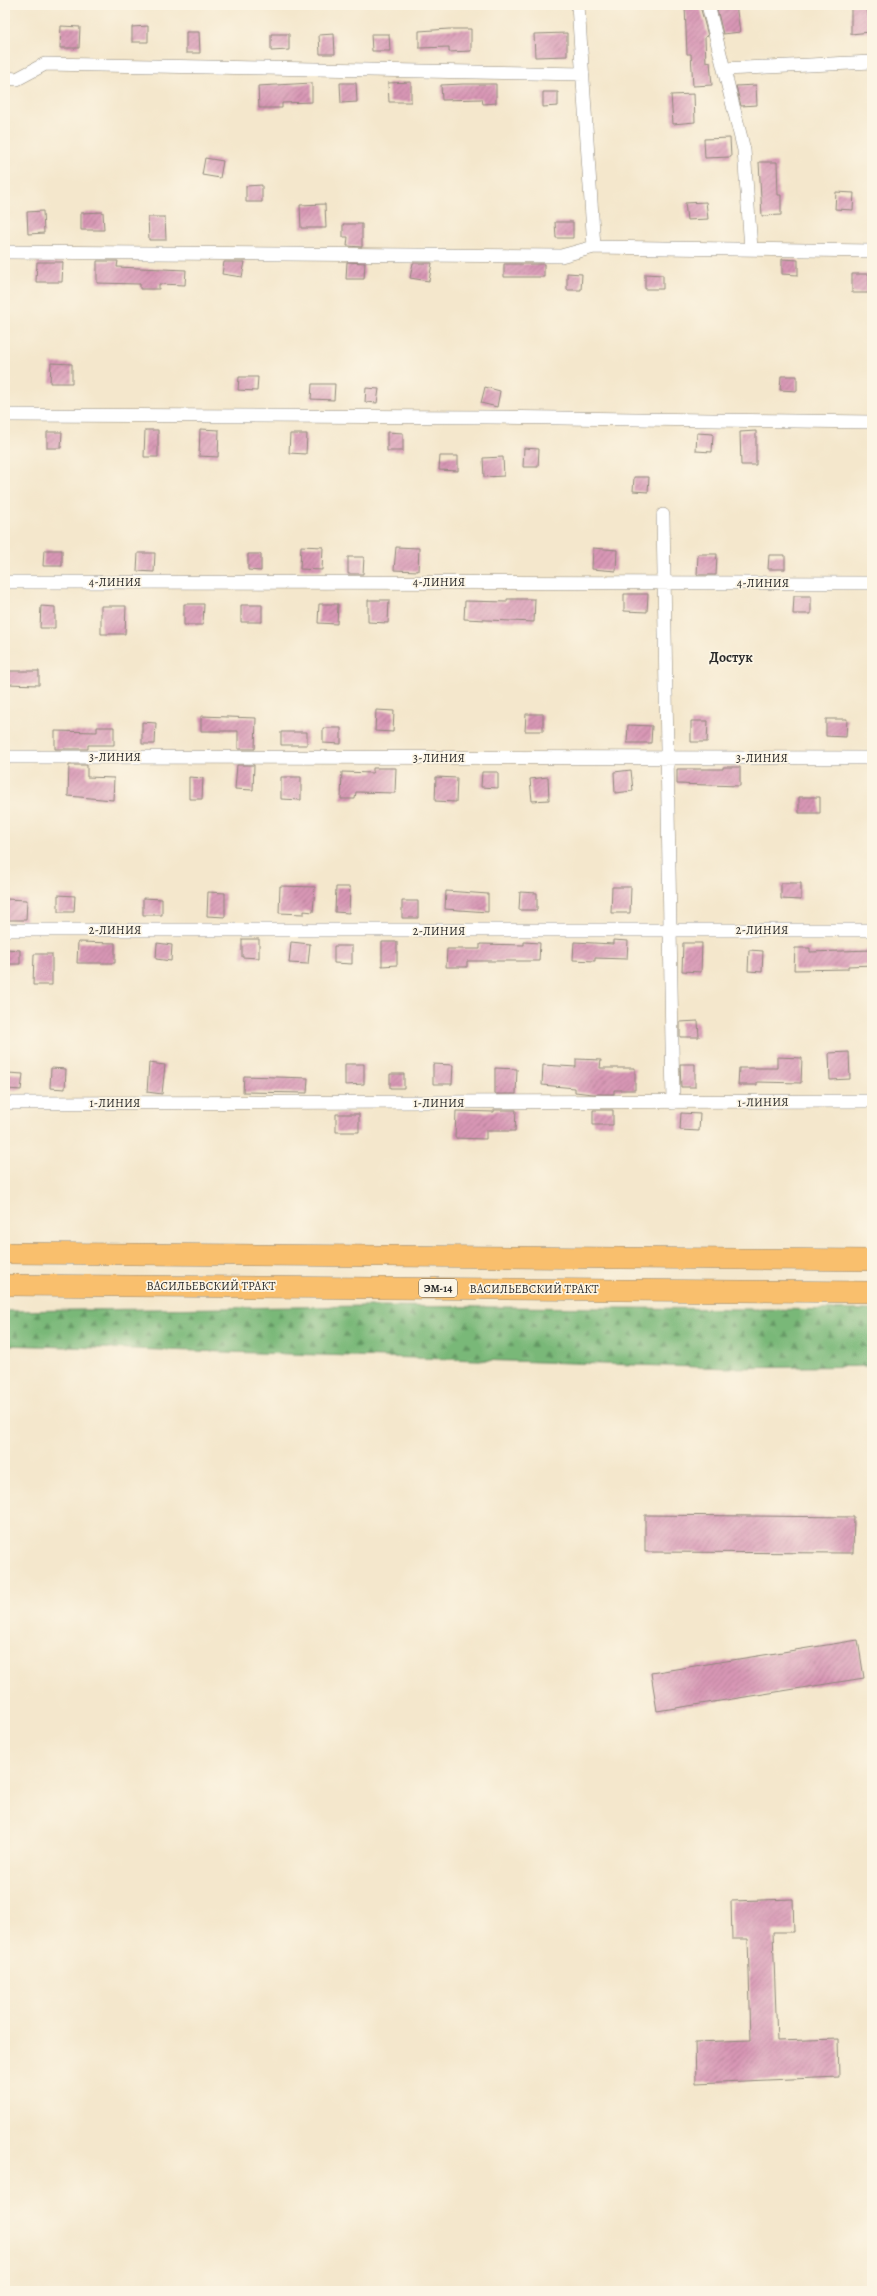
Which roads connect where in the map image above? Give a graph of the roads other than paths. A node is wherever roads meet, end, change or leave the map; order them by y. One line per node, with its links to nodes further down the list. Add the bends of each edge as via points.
1 (578, 5): 5 (street)
2 (708, 5): 4 (street)
3 (872, 62): 4 (street)
4 (724, 69): 8 (street, via 744,150)
5 (583, 74): 6 (street, via 45,64 17,79); 7 (street)
6 (5, 78)
7 (594, 247): 8 (street); 10 (street, via 561,256)
8 (751, 249): 9 (street)
9 (872, 251)
10 (5, 252)
11 (5, 415): 12 (street)
12 (872, 422)
13 (663, 515): 15 (street)
14 (5, 582): 15 (street, 4-ЛИНИЯ)
15 (664, 582): 16 (street, 4-ЛИНИЯ); 19 (street)
16 (872, 583)
17 (5, 757): 19 (street, 3-ЛИНИЯ)
18 (872, 758): 19 (street, 3-ЛИНИЯ)
19 (667, 759): 22 (street)
20 (5, 930): 22 (street, 2-ЛИНИЯ)
21 (872, 930): 22 (street, 2-ЛИНИЯ)
22 (670, 931): 25 (street)
23 (872, 1101): 25 (street, 1-ЛИНИЯ)
24 (5, 1103): 25 (street, 1-ЛИНИЯ)
25 (673, 1103)
26 (5, 1253): 27 (main road)
27 (872, 1260)
28 (5, 1284): 29 (main road, ВАСИЛЬЕВСКИЙ ТРАКТ / ЭМ-14)
29 (872, 1292)

